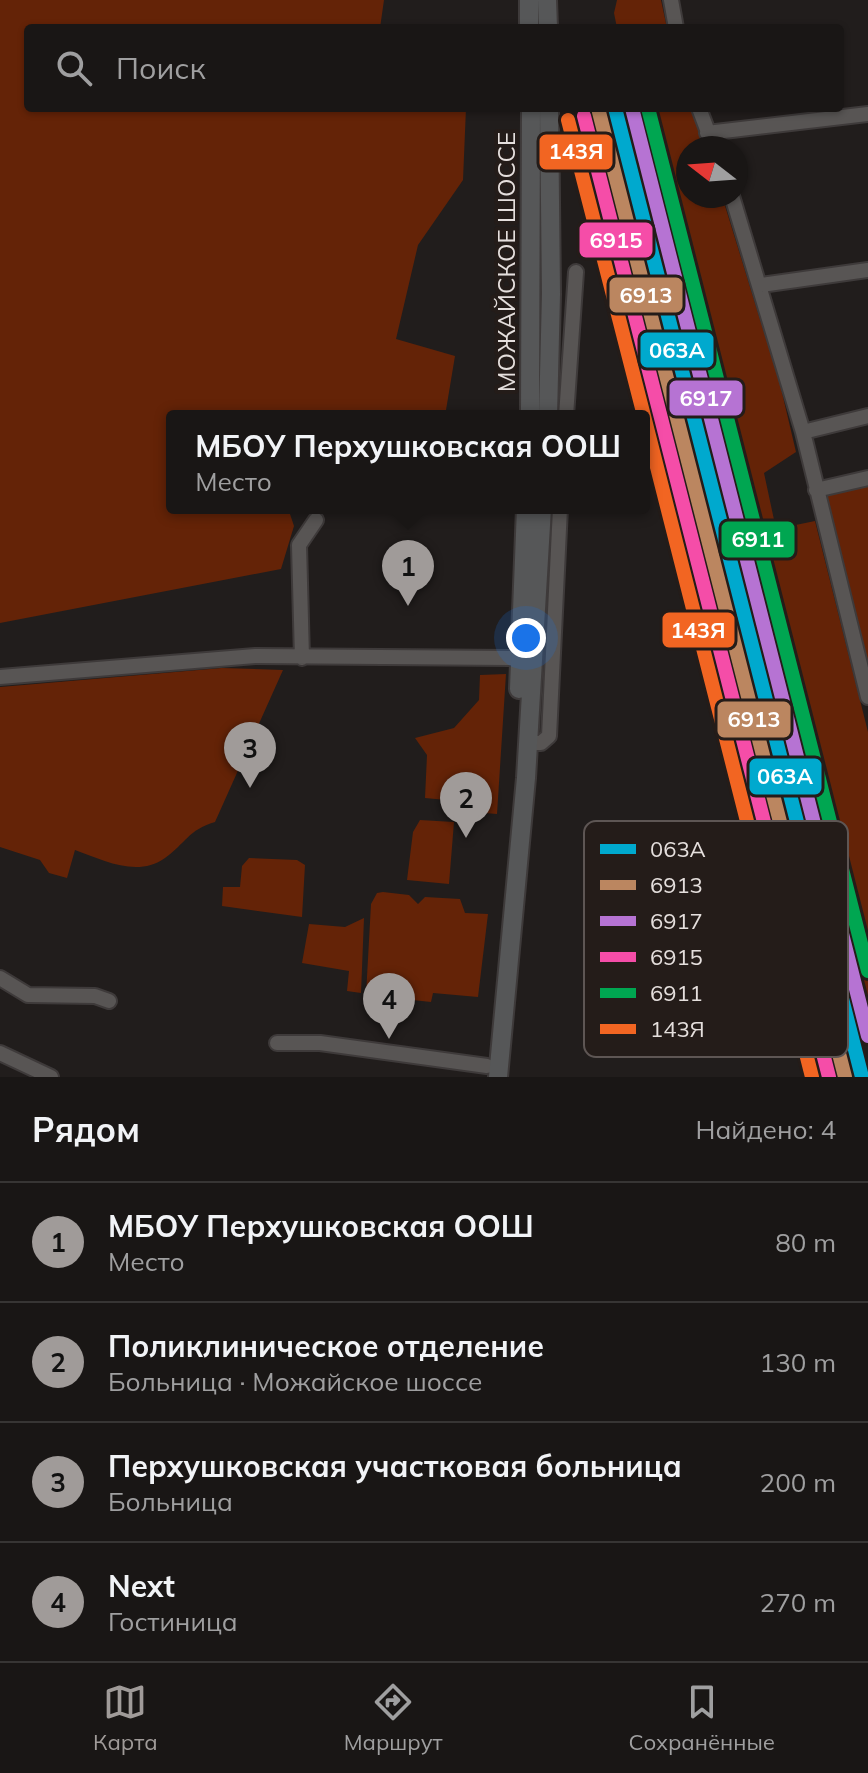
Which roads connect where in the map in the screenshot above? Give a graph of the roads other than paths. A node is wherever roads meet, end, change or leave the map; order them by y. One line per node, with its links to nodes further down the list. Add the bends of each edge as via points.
1 (529, 0): 4 (main road)
2 (547, 0): 5 (main road)
3 (671, 0): 6 (street)
4 (529, 24)
5 (548, 24)
6 (675, 24)
7 (531, 112): 14 (main road, МОЖАЙСКОЕ ШОССЕ)
8 (549, 112): 14 (main road, МОЖАЙСКОЕ ШОССЕ)
9 (700, 112): 11 (street)
10 (868, 114): 11 (street)
11 (707, 133): 12 (street)
12 (708, 136)
13 (736, 208): 17 (street)
14 (542, 231): 18 (main road, МОЖАЙСКОЕ ШОССЕ); 19 (main road, МОЖАЙСКОЕ ШОССЕ)
15 (868, 270): 17 (street)
16 (576, 272): 20 (street)
17 (761, 285): 22 (street)
18 (530, 410)
19 (548, 410)
20 (566, 410)
21 (868, 416): 22 (street)
22 (803, 432): 24 (street)
23 (868, 478): 24 (street)
24 (816, 490): 29 (street)
25 (526, 514): 31 (main road)
26 (542, 514): 34 (main road)
27 (560, 514): 34 (street, via 549,736 541,743)
28 (316, 520): 30 (street, via 299,545)
29 (861, 636): 33 (street)
30 (302, 658): 31 (street); 32 (street, via 255,656)
31 (520, 658): 39 (main road)
32 (0, 677)
33 (868, 697)
34 (528, 743): 39 (main road)
35 (0, 978): 36 (street, via 28,995)
36 (109, 1001)
37 (277, 1043): 39 (street, via 320,1043)
38 (0, 1053): 40 (street)
39 (490, 1073)
40 (51, 1077)

